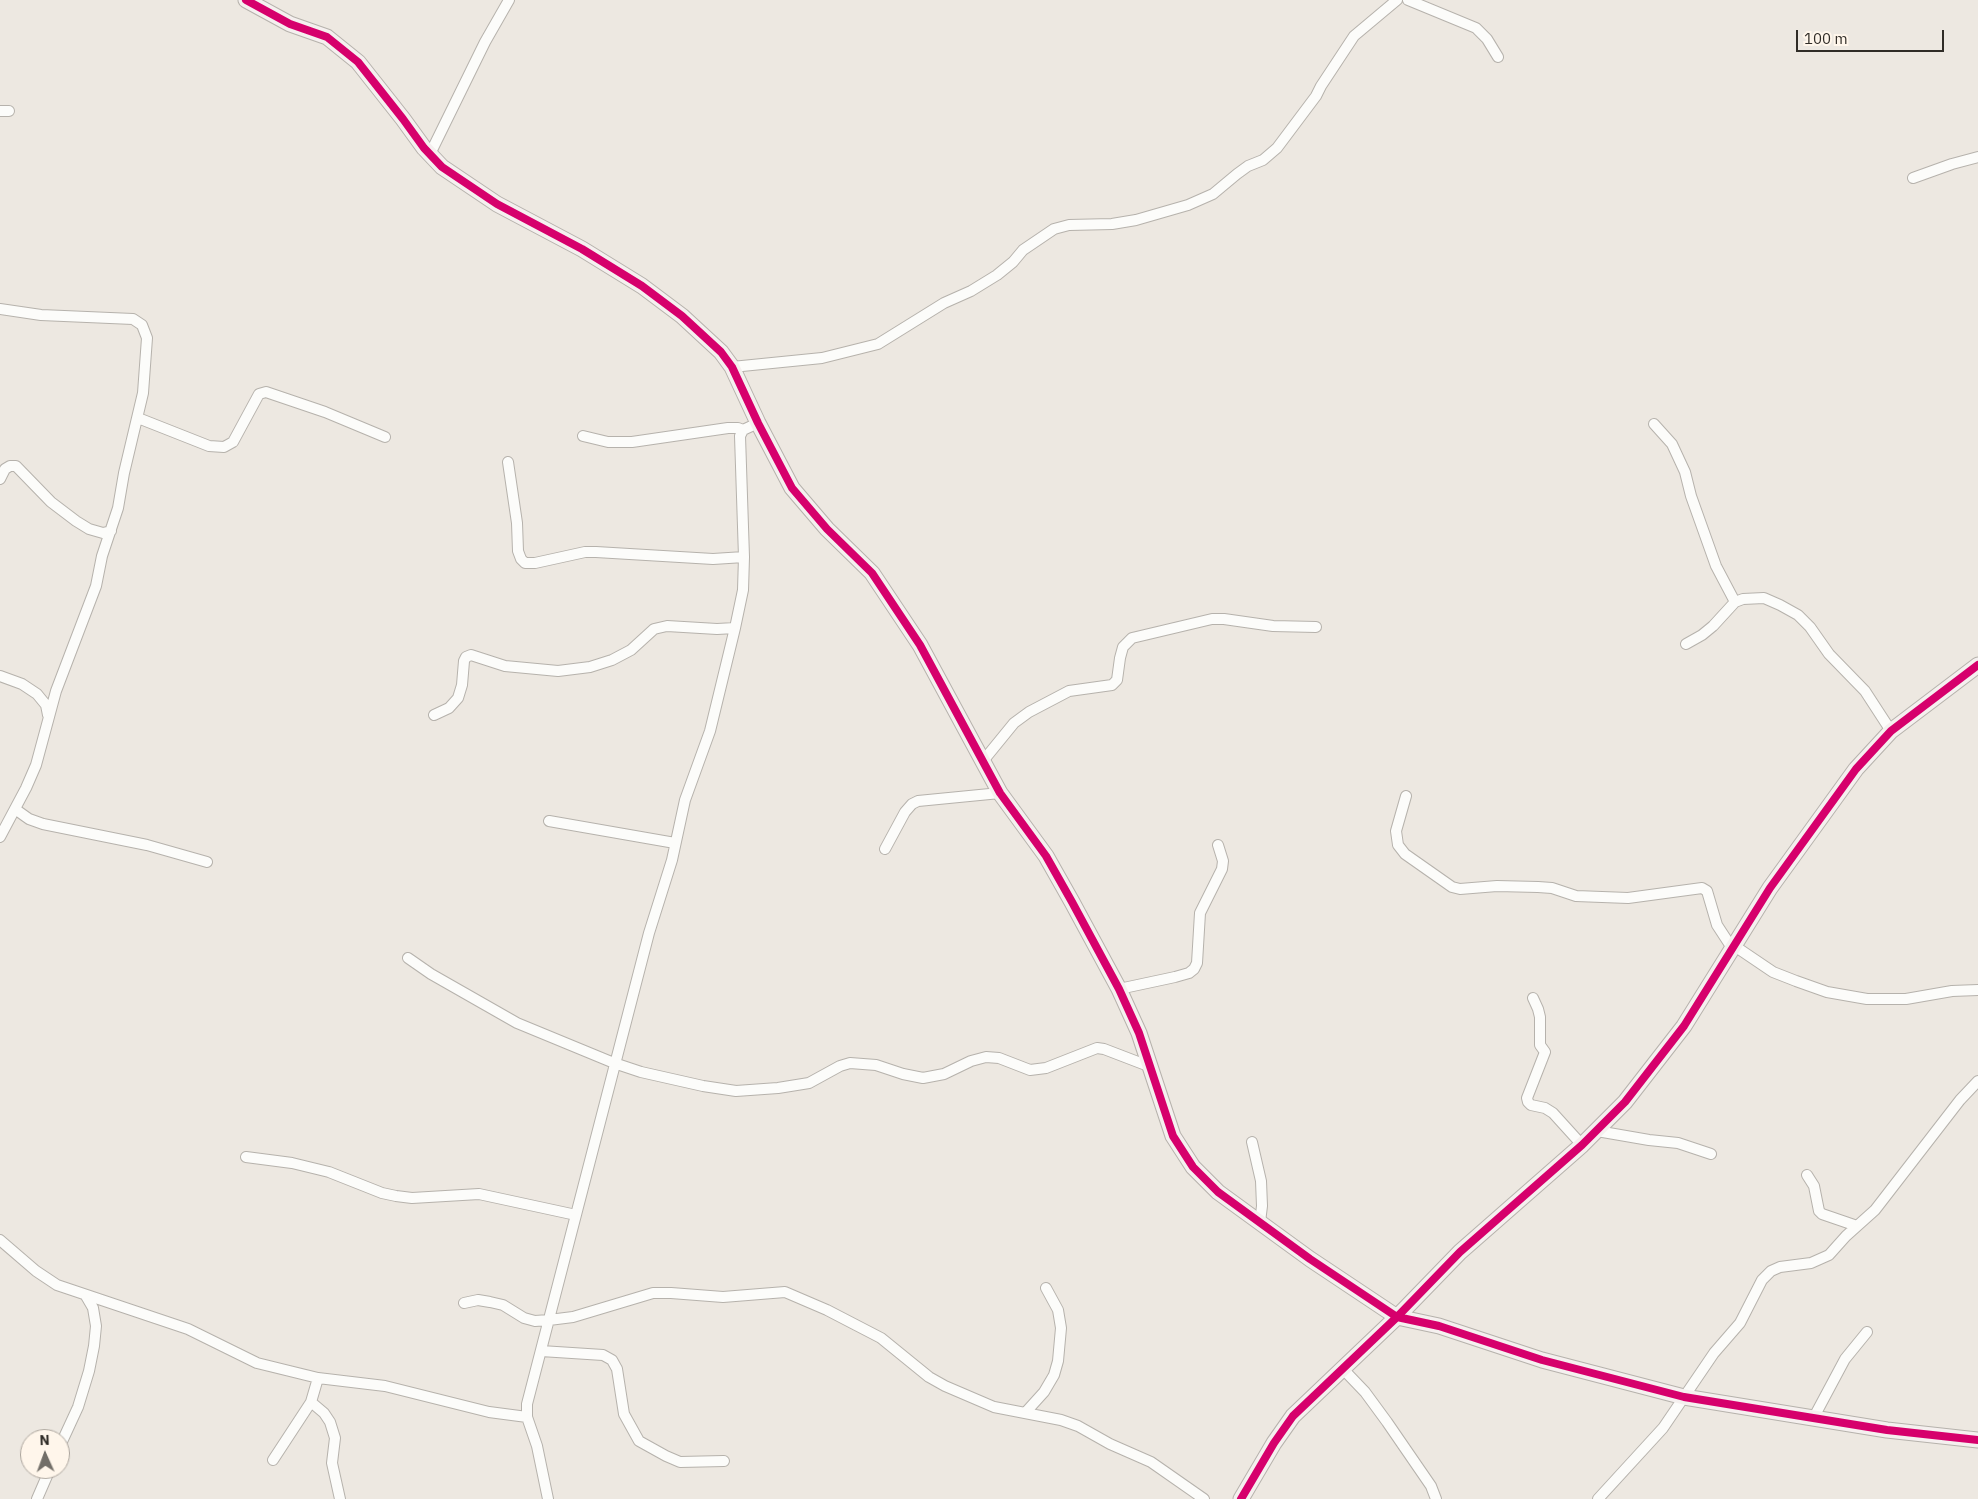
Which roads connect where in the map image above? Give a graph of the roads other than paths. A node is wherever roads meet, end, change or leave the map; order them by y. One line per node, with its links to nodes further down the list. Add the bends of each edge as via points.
1 (246, 0): 6 (street, via 290,24 328,37 358,62)
2 (509, 0): 6 (street)
3 (1397, 0): 10 (street, via 1354,36 1316,96 1277,148 1213,194 1136,220 1054,229 971,292 944,303 878,344 822,358)
4 (1408, 0): 5 (street, via 1476,28)
5 (1498, 57)
6 (430, 154): 10 (street, via 442,167 497,204 582,249 642,286 682,316 721,352)
7 (1978, 157): 8 (street)
8 (1913, 178)
9 (0, 309): 11 (street, via 41,315 133,319 142,325 148,338)
10 (732, 367): 12 (street)
11 (138, 418): 16 (street, via 209,446 224,447 233,442 259,394 266,392); 19 (street)
12 (758, 423): 14 (street); 30 (street, via 792,488 827,529 872,573 920,645)
13 (1654, 424): 21 (street, via 1672,444 1716,566)
14 (743, 430): 15 (street, via 728,428 632,442 608,442); 20 (street, via 739,446)
15 (583, 436)
16 (385, 437)
17 (508, 462): 20 (street, via 518,551 525,563 591,552 713,559)
18 (0, 479): 19 (street, via 5,469 16,466 51,502 76,521 89,529 103,533)
19 (111, 531): 28 (street, via 96,586 59,682)
20 (744, 556): 23 (street, via 743,590)
21 (1735, 602): 24 (street, via 1713,626); 29 (street, via 1764,598 1798,615 1865,691)
22 (1316, 627): 30 (street, via 1274,626 1224,619 1132,638 1123,647 1117,680 1112,685 1069,691 1029,712 1014,723)
23 (735, 628): 27 (street, via 667,626 654,629 631,650 612,660 558,671 505,666 466,657 458,698 450,708); 36 (street, via 710,731 685,800)
24 (1686, 644)
25 (1978, 665): 29 (street)
26 (0, 676): 28 (street, via 37,694 46,705)
27 (434, 715)
28 (49, 719): 33 (street, via 36,765)
29 (1891, 731): 40 (street, via 1856,769 1770,888)
30 (983, 760): 31 (street)
31 (1000, 793): 38 (street, via 918,801 905,812); 42 (street, via 1046,856)
32 (1406, 796): 40 (street, via 1396,831 1398,846 1404,854 1452,887 1460,890 1497,886 1538,887 1576,896 1628,898 1702,888 1706,891 1717,925)
33 (15, 809): 35 (street); 39 (street, via 43,824 146,845)
34 (549, 821): 36 (street)
35 (0, 837)
36 (675, 843): 45 (street)
37 (1218, 845): 42 (street, via 1222,869 1200,913 1194,970)
38 (885, 848)
39 (207, 862)
40 (1732, 948): 43 (street, via 1748,954 1773,972 1842,995 1906,999); 48 (street, via 1684,1026 1625,1102)
41 (408, 958): 45 (street, via 510,1020)
42 (1119, 989): 46 (street)
43 (1978, 990)
44 (1533, 998): 50 (street, via 1540,1017 1540,1045 1545,1052 1528,1102 1553,1113)
45 (614, 1063): 46 (street, via 672,1080 736,1091 809,1084 840,1066 850,1064 876,1065 923,1078 944,1074 986,1057 1000,1058 1030,1070 1046,1068 1097,1048); 54 (street)
46 (1151, 1067): 55 (street, via 1173,1136 1193,1167 1218,1192)
47 (1978, 1081): 56 (street, via 1875,1210)
48 (1597, 1131): 50 (street); 51 (street, via 1678,1143)
49 (1252, 1142): 55 (street, via 1261,1181)
50 (1582, 1145): 61 (street, via 1460,1252)
51 (1712, 1154)
52 (246, 1158): 54 (street, via 292,1163 329,1172 396,1196 479,1194)
53 (1807, 1175): 56 (street, via 1814,1186 1819,1211)
54 (576, 1215): 62 (street)
55 (1260, 1222): 61 (street)
56 (1857, 1226): 67 (street, via 1821,1260 1771,1271 1762,1280 1740,1323 1714,1353)
57 (0, 1240): 59 (street, via 57,1285)
58 (1046, 1288): 69 (street, via 1058,1310 1061,1328 1058,1361 1044,1392)
59 (86, 1296): 66 (street, via 188,1329 257,1364); 72 (street, via 93,1308 96,1326 94,1346 78,1407)
60 (464, 1303): 62 (street, via 490,1302 524,1318)
61 (1397, 1317): 65 (street); 67 (street, via 1440,1326 1605,1378)
62 (549, 1320): 64 (street); 69 (street, via 580,1316 653,1294 671,1292 722,1297 785,1292 881,1338 945,1386 994,1407)
63 (1867, 1332): 71 (street, via 1845,1359)
64 (541, 1351): 70 (street, via 527,1404); 75 (street, via 603,1355 612,1360 617,1369 624,1414 639,1441 680,1462)
65 (1342, 1368): 81 (street, via 1293,1416); 82 (street, via 1387,1422 1431,1486)
66 (318, 1378): 68 (street); 70 (street, via 385,1386 489,1412)
67 (1684, 1397): 71 (street); 83 (street, via 1663,1428)
68 (311, 1402): 74 (street); 78 (street, via 324,1413 335,1438 332,1463)
69 (1026, 1413): 80 (street, via 1078,1426 1151,1462)
70 (527, 1417): 79 (street)
71 (1814, 1417): 73 (street, via 1887,1430)
72 (68, 1429)
73 (1978, 1440)
74 (273, 1460)
75 (724, 1461)
76 (46, 1479): 77 (street)
77 (37, 1499)
78 (340, 1499)
79 (548, 1499)
80 (1204, 1499)
81 (1241, 1499)
82 (1436, 1499)
83 (1598, 1499)

